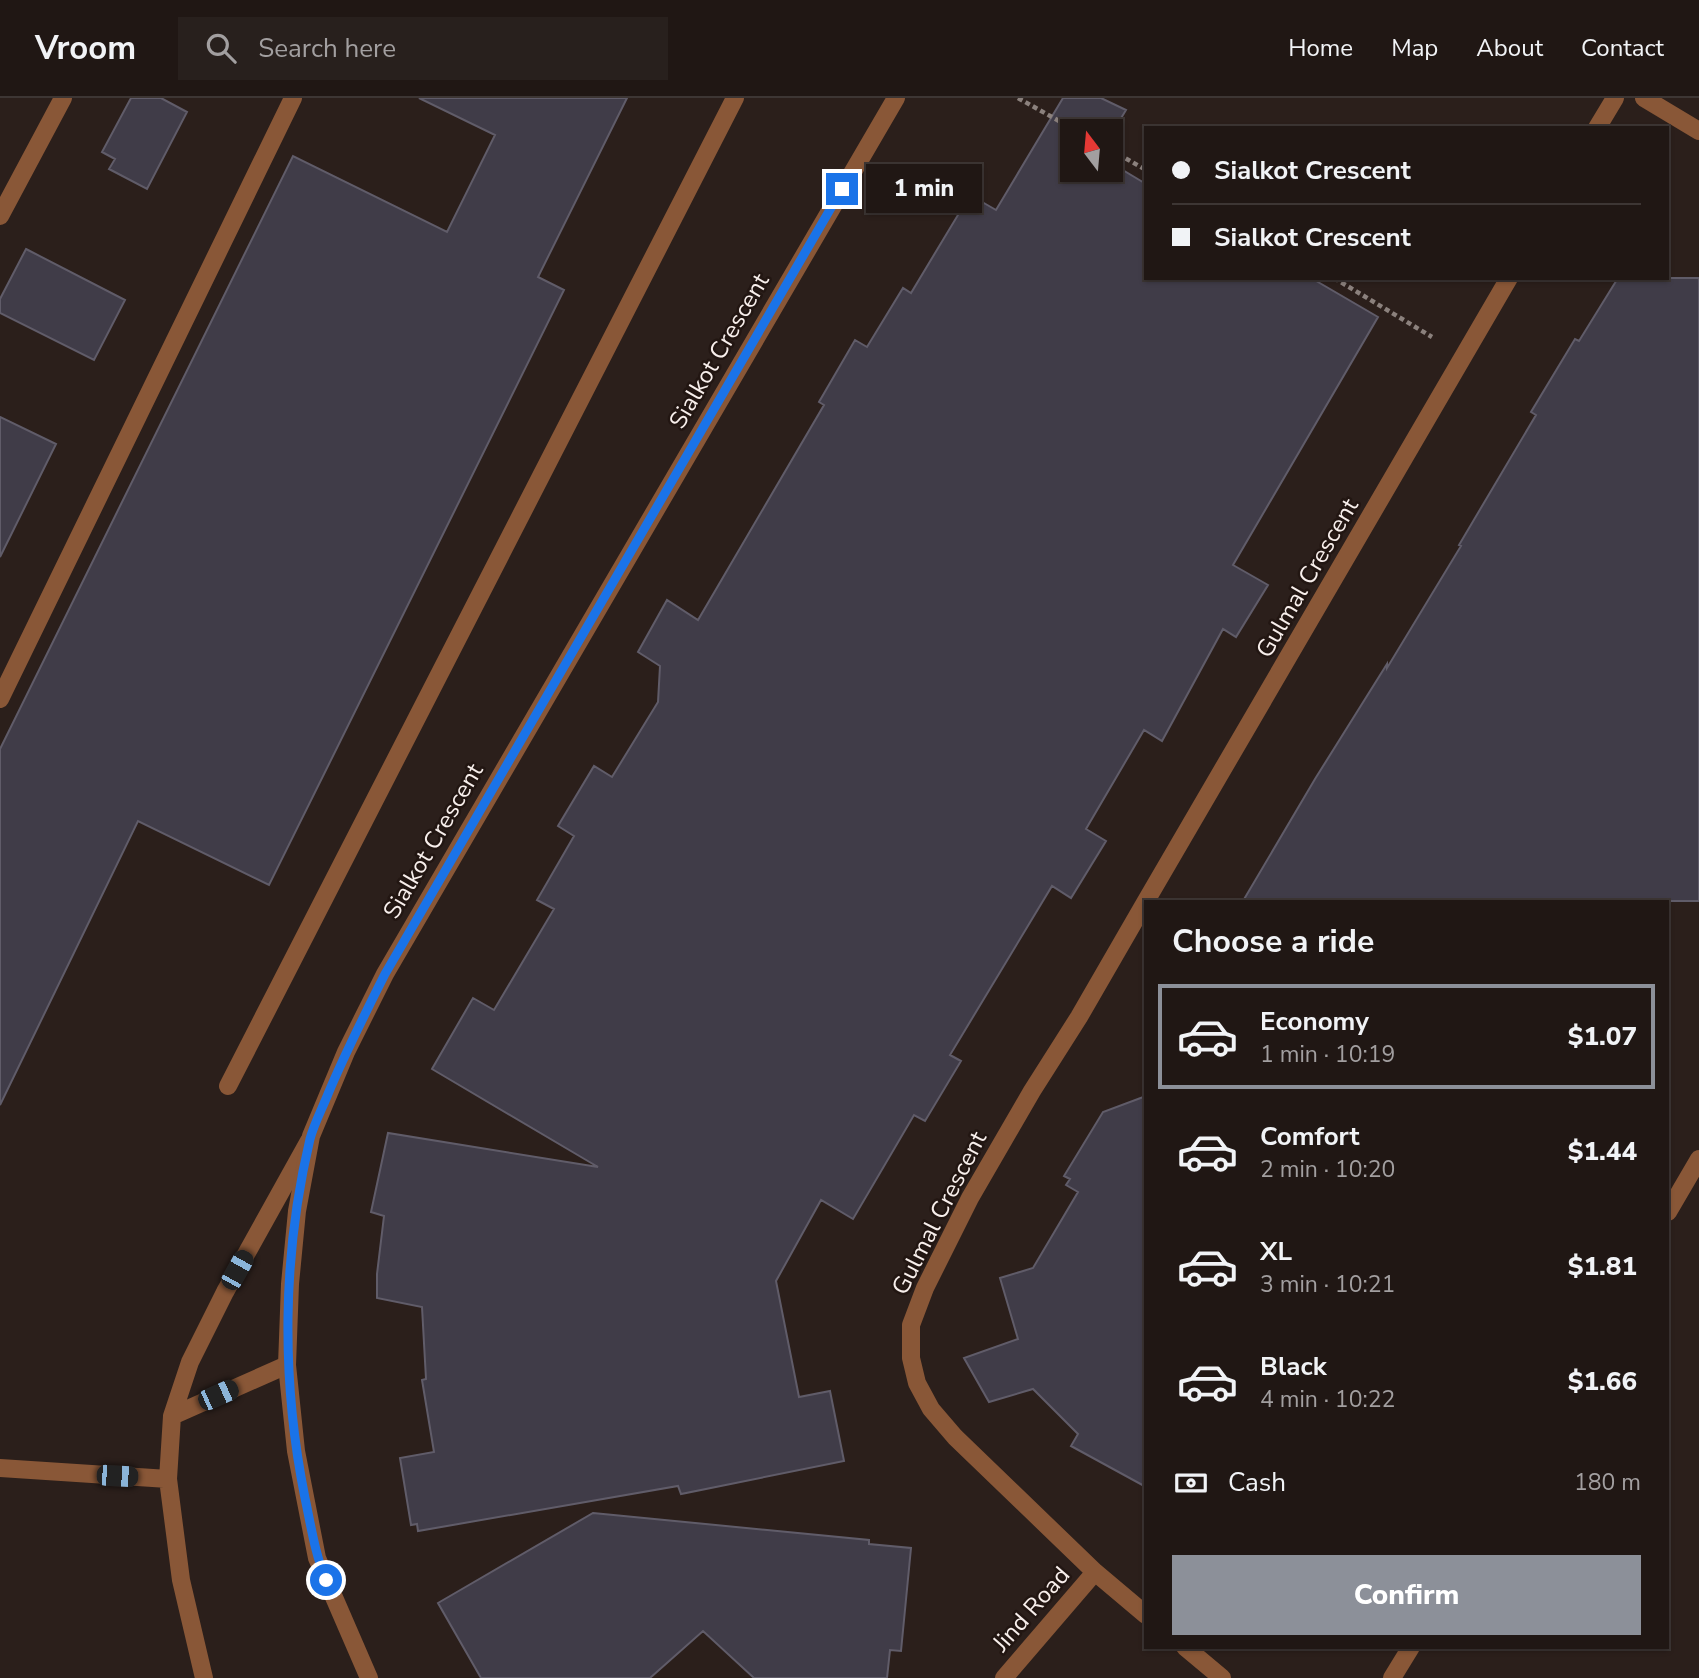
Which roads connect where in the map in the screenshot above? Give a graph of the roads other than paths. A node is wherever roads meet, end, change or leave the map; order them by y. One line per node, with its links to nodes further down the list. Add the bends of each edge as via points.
1 (63, 98): 9 (street)
2 (293, 98): 11 (street)
3 (734, 98): 14 (street)
4 (895, 98): 15 (street, Sialkot Crescent, via 385,974)
5 (1615, 98): 7 (street)
6 (1644, 98): 8 (street)
7 (1598, 126)
8 (1699, 131)
9 (0, 216)
10 (1509, 280): 12 (street, Gulmal Crescent)
11 (0, 699)
12 (1147, 900)
13 (1144, 904): 22 (street, Gulmal Crescent, via 970,1198 911,1325 911,1358 917,1383 931,1409)
14 (228, 1086)
15 (311, 1136): 18 (street, Sialkot Crescent, via 297,1211); 19 (street, via 190,1362)
16 (1699, 1158): 17 (street)
17 (1669, 1210)
18 (287, 1365): 19 (street); 27 (street, Sialkot Crescent, via 296,1451 317,1558)
19 (172, 1416): 21 (street)
20 (0, 1468): 21 (street)
21 (168, 1479): 26 (street, via 181,1580)
22 (1096, 1572): 23 (street, Gulmal Crescent); 28 (street, Jind Road)
23 (1144, 1613)
24 (1187, 1649): 29 (street)
25 (1410, 1649): 30 (street)
26 (204, 1678)
27 (369, 1678)
28 (1004, 1678)
29 (1222, 1678)
30 (1392, 1678)

